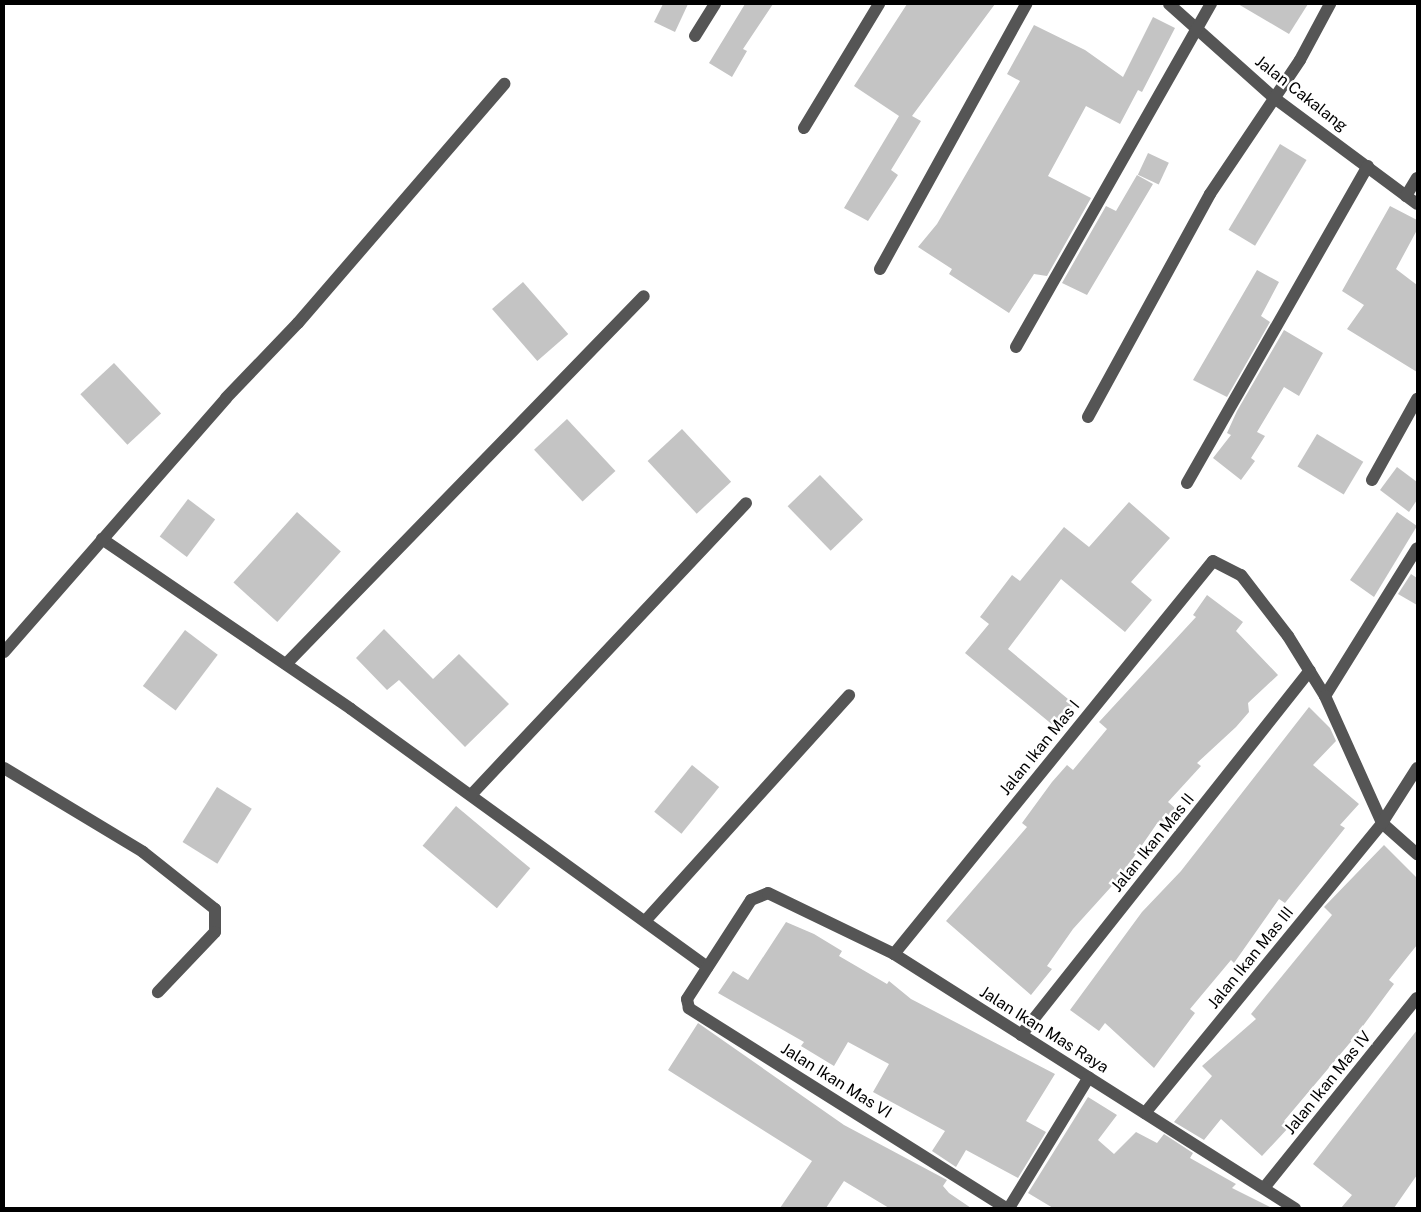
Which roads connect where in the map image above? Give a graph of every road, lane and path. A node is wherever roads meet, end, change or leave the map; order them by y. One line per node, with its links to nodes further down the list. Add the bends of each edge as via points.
1 (715, 4): 8 (street)
2 (879, 4): 11 (street)
3 (1026, 4): 16 (street)
4 (1169, 4): 7 (street, Jalan Cakalang)
5 (1211, 4): 7 (street)
6 (1330, 4): 10 (street)
7 (1198, 27): 10 (street, Jalan Cakalang); 18 (street)
8 (695, 36)
9 (504, 84): 24 (street, via 298,324)
10 (1273, 97): 12 (street, Jalan Cakalang); 20 (street, via 1210,194)
11 (804, 128)
12 (1368, 166): 14 (street, Jalan Cakalang); 22 (street)
13 (1417, 178): 14 (street)
14 (1406, 196): 15 (street, Jalan Cakalang)
15 (1417, 204)
16 (880, 269)
17 (644, 296): 27 (street)
18 (1016, 347)
19 (1417, 400): 21 (street)
20 (1088, 417)
21 (1372, 480)
22 (1187, 483)
23 (746, 503): 33 (street)
24 (102, 539): 26 (street); 27 (street)
25 (1417, 548): 30 (street)
26 (4, 652)
27 (286, 664): 33 (street)
28 (1310, 671): 30 (street); 37 (street, Jalan Ikan Mas I, via 1241,575 1220,561 1211,562); 41 (street, Jalan Ikan Mas II)
29 (849, 695): 36 (street)
30 (1325, 696): 34 (street)
31 (4, 768): 39 (street, via 143,852 215,909 215,932)
32 (1417, 768): 34 (street, Jalan Ikan Mas III)
33 (471, 795): 36 (street)
34 (1382, 823): 35 (street); 43 (street, Jalan Ikan Mas III)
35 (1417, 854)
36 (646, 920): 38 (street)
37 (894, 954): 38 (street, Jalan Ikan Mas Raya, via 768,893 751,900); 41 (street, Jalan Ikan Mas Raya)
38 (708, 967): 45 (street, Jalan Ikan Mas VI, via 687,1000 691,1010)
39 (158, 992)
40 (1417, 998): 44 (street, Jalan Ikan Mas IV)
41 (1021, 1034): 42 (street, Jalan Ikan Mas Raya)
42 (1089, 1078): 43 (street, Jalan Ikan Mas Raya); 45 (street)
43 (1145, 1113): 44 (street, Jalan Ikan Mas Raya)
44 (1264, 1188): 46 (street, Jalan Ikan Mas Raya)
45 (1007, 1208)
46 (1296, 1208)

